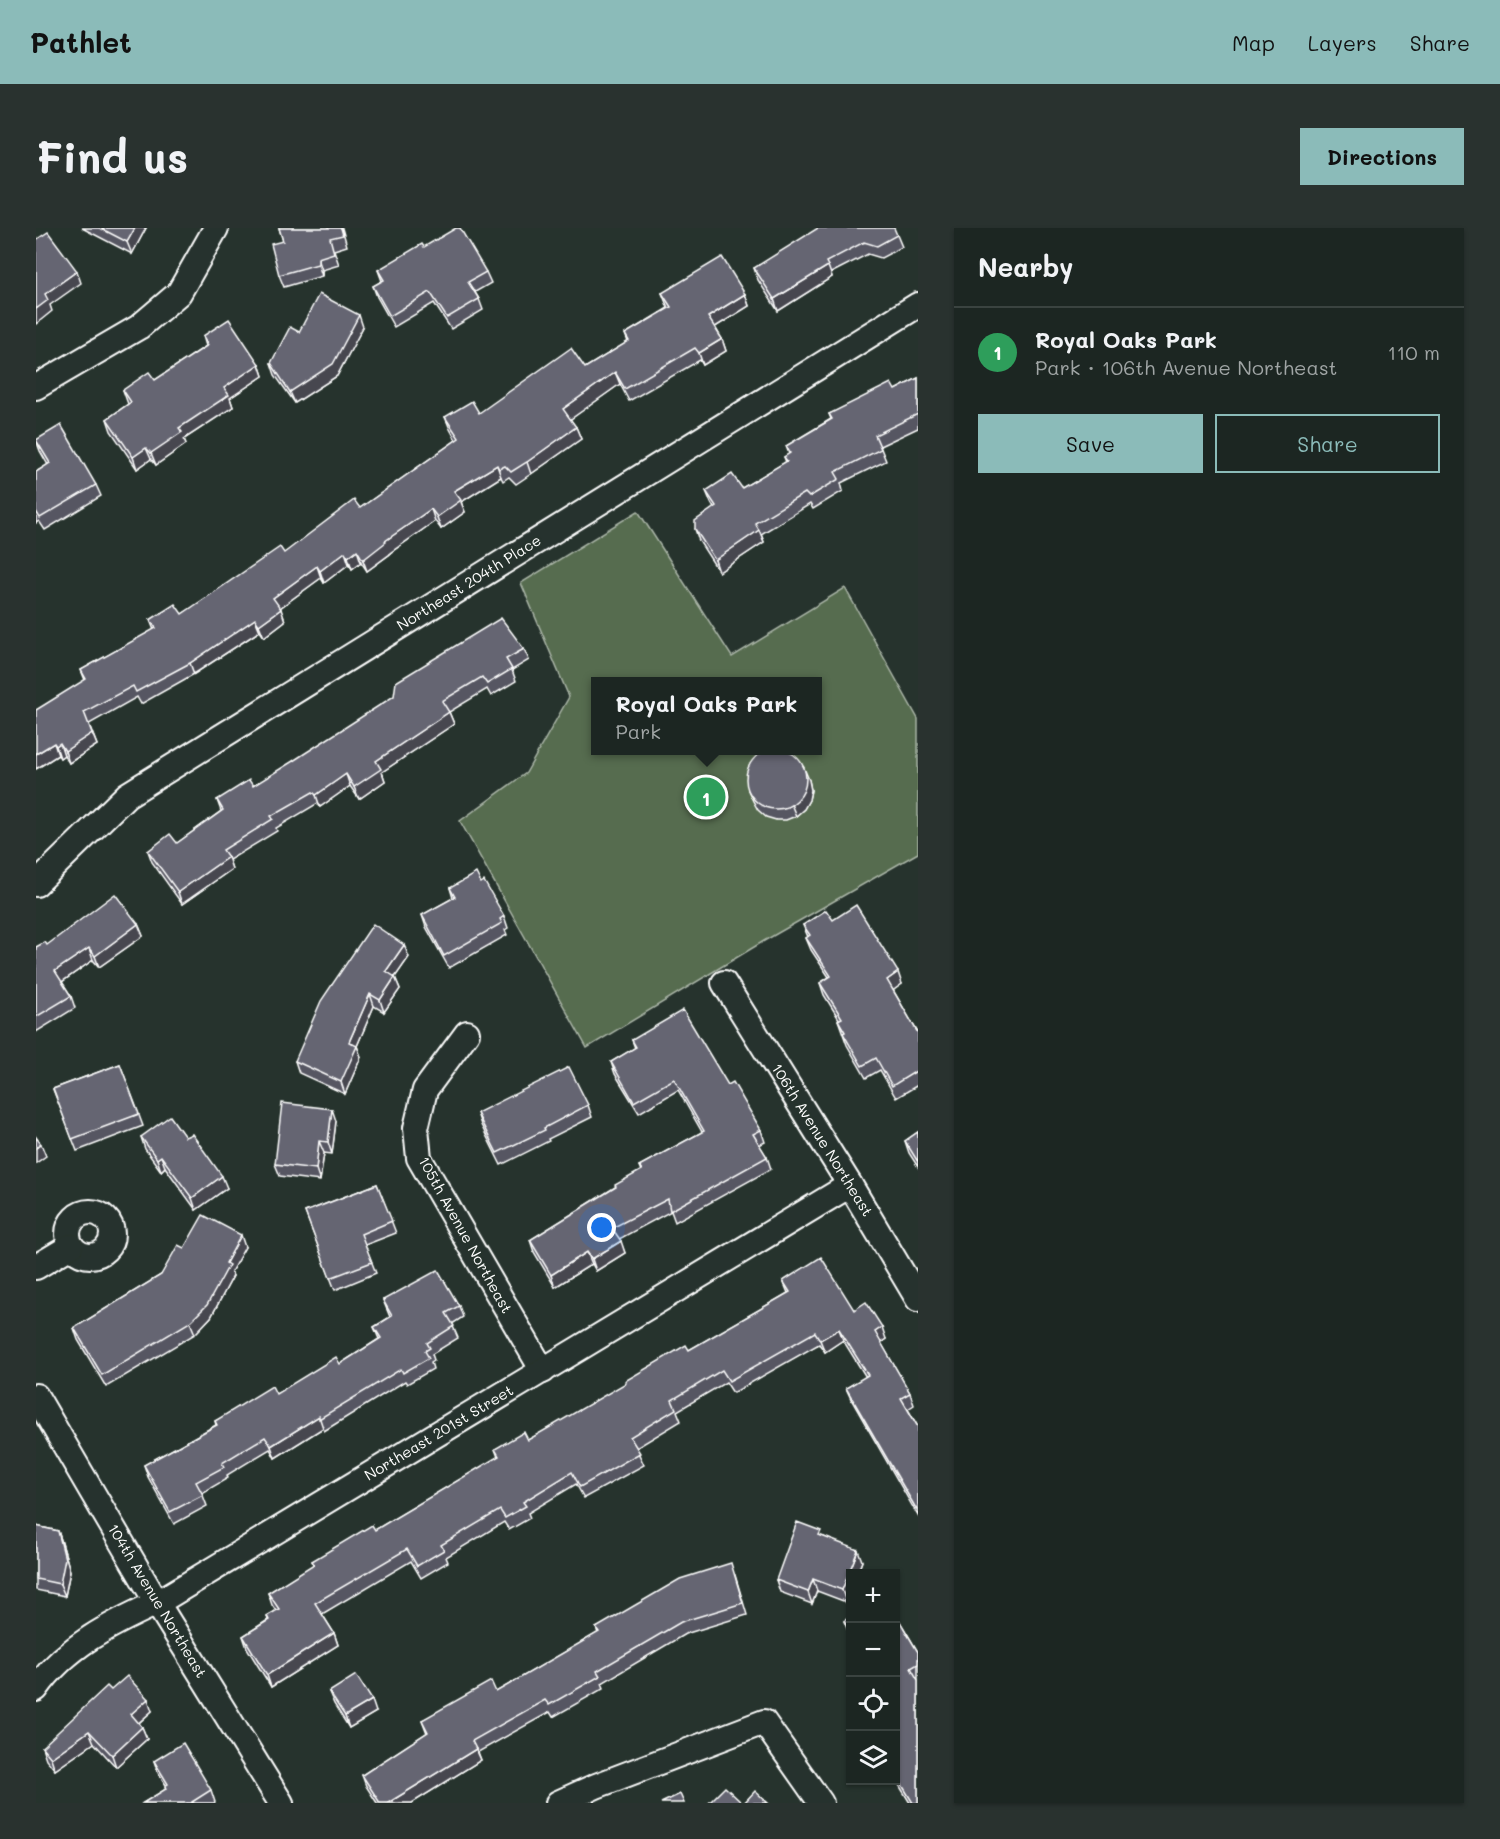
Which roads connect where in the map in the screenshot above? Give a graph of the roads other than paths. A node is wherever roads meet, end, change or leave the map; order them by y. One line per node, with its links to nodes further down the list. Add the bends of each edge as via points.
1 (216, 228): 3 (street, via 179,293 139,327)
2 (918, 305): 4 (street, Northeast 204th Place, via 127,795)
3 (36, 387)
4 (36, 884)
5 (724, 983): 7 (street, 106th Avenue Northeast)
6 (467, 1034): 11 (street, 105th Avenue Northeast, via 425,1090 416,1128 419,1158)
7 (850, 1185): 10 (street, 106th Avenue Northeast); 11 (street, Northeast 201st Street)
8 (71, 1246): 9 (street)
9 (36, 1267)
10 (918, 1299)
11 (543, 1371): 13 (street, Northeast 201st Street)
12 (36, 1396): 13 (street, 104th Avenue Northeast)
13 (157, 1603): 14 (street, Northeast 201st Street, via 81,1643); 15 (street, 104th Avenue Northeast)
14 (36, 1689)
15 (280, 1803)
16 (558, 1803): 17 (street, via 764,1722)
17 (821, 1803)

